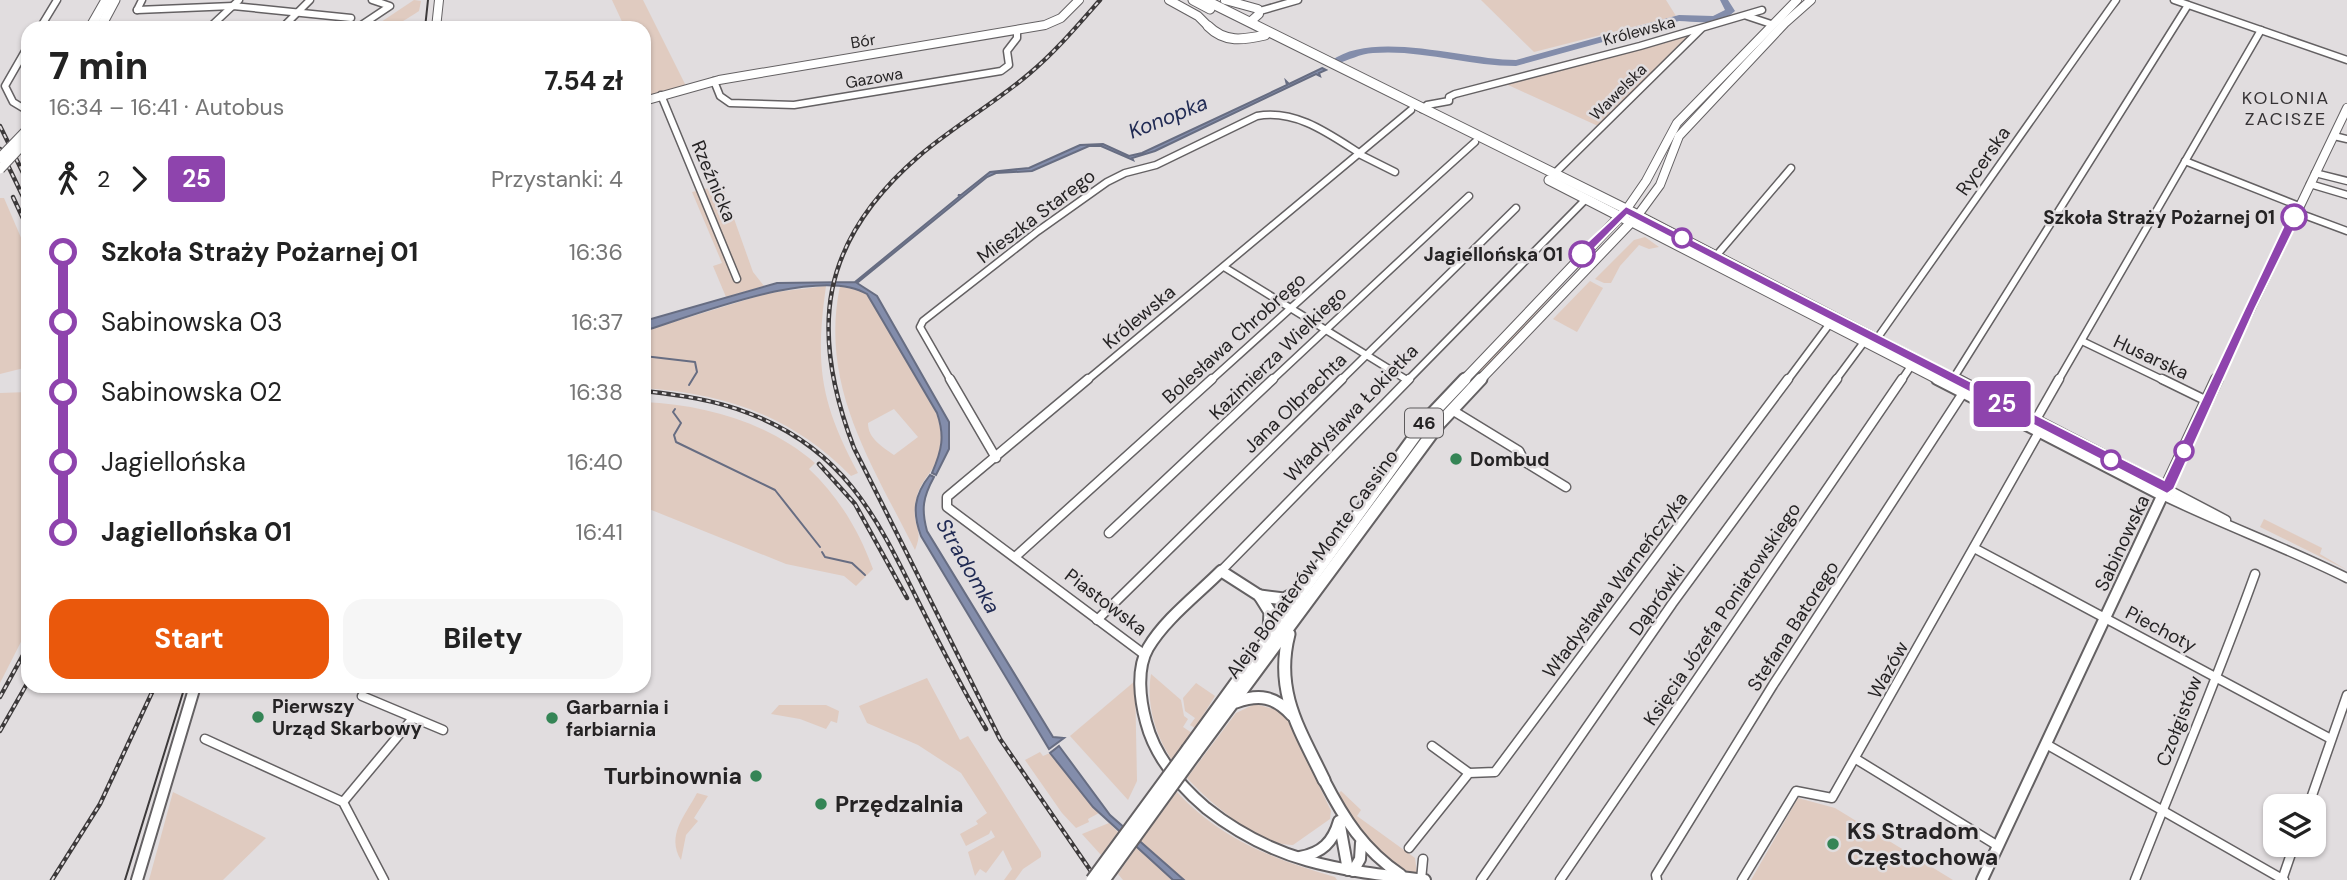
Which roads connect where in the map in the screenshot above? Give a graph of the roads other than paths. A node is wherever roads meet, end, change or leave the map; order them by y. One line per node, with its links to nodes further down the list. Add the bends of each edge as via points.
1 (57, 0): 27 (street)
2 (106, 0): 28 (main road)
3 (115, 0): 29 (main road)
4 (142, 0): 19 (street, via 137,9)
5 (239, 0): 21 (street)
6 (310, 0): 24 (street)
7 (372, 0): 32 (street, via 390,6)
8 (439, 0): 33 (street)
9 (1079, 0): 38 (street, Bór, via 1055,21)
10 (1169, 0): 36 (street)
11 (1193, 0): 34 (main road)
12 (1205, 0): 34 (main road)
13 (1225, 0): 23 (street)
14 (1298, 0): 23 (street)
15 (1797, 0): 35 (street, Aleja Bohaterów Monte Cassino)
16 (1811, 0): 73 (street, Aleja Bohaterów Monte Cassino, via 1679,136 1660,185)
17 (2116, 0): 87 (street, Rycerska)
18 (2175, 0): 20 (street)
19 (182, 3): 21 (street)
20 (2188, 5): 39 (street); 92 (street)
21 (233, 6): 24 (street); 30 (street)
22 (1762, 10): 25 (street, Królewska)
23 (1260, 11): 34 (street)
24 (299, 12): 26 (street); 31 (street)
25 (1747, 16): 35 (street); 37 (street, Królewska)
26 (351, 18)
27 (44, 21)
28 (94, 21)
29 (104, 21)
30 (217, 21)
31 (289, 21)
32 (368, 21)
33 (437, 21)
34 (1248, 24): 40 (main road); 41 (main road); 43 (main road)
35 (1771, 24): 72 (street, Aleja Bohaterów Monte Cassino, via 1676,122)
36 (1208, 26): 41 (main road, via 1221,37)
37 (1701, 29): 51 (street, Królewska, via 1455,94 1449,101); 65 (street, Wawelska)
38 (1017, 30): 46 (street, Bór); 46 (street, Gazowa, via 1007,51 1009,65 1001,71 794,105 727,102)
39 (2261, 30): 44 (street); 60 (street)
40 (1265, 35): 41 (main road); 43 (main road)
41 (1240, 39)
42 (21, 58): 49 (street, via 5,86)
43 (1320, 60): 45 (main road)
44 (2347, 60)
45 (1339, 69): 51 (main road); 52 (main road)
46 (714, 81): 47 (street, Bór)
47 (661, 96): 48 (street, Bór); 83 (street, Rzeźnicka)
48 (651, 99)
49 (21, 107)
50 (2347, 107): 53 (street, Sabinowska)
51 (1422, 109): 65 (main road)
52 (1411, 110): 57 (main road); 58 (street, Królewska)
53 (2334, 136): 55 (street); 64 (street, Sabinowska)
54 (21, 139): 59 (main road, bridge)
55 (2347, 139)
56 (21, 141): 62 (main road, bridge)
57 (1475, 142): 71 (main road); 84 (street, Bolesława Chrobrego)
58 (1359, 153): 63 (street); 82 (street, Królewska); 99 (street, Mieszka Starego, via 1296,120 1262,114 1156,165 1107,182 923,321 920,327)
59 (0, 158)
60 (2185, 161): 75 (street); 88 (street)
61 (1791, 168): 81 (street)
62 (0, 169)
63 (1395, 172)
64 (2315, 173): 66 (street); 67 (street, Sabinowska)
65 (1553, 174): 70 (main road)
66 (2347, 181)
67 (2310, 184): 68 (street); 75 (street, Sabinowska)
68 (2347, 195)
69 (1469, 196): 86 (street, Kazimierza Wielkiego)
70 (1603, 198): 72 (street); 76 (main road)
71 (1586, 199): 76 (main road); 79 (main road, via 1601,212); 93 (street, Władysława Łokietka)
72 (1633, 199): 76 (street, Aleja Bohaterów Monte Cassino)
73 (1646, 205): 77 (street, Aleja Bohaterów Monte Cassino); 78 (street)
74 (1516, 208): 90 (street, Jana Olbrachta)
75 (2298, 209): 80 (street); 95 (street, Sabinowska)
76 (1623, 213): 77 (main road); 79 (main road, Aleja Bohaterów Monte Cassino / 46)
77 (1634, 219): 78 (street); 85 (street); 96 (main road, Aleja Bohaterów Monte Cassino / 46)
78 (1655, 225): 81 (street)
79 (1608, 227): 109 (main road, Aleja Bohaterów Monte Cassino / 46, via 1428,418)
80 (2347, 231)
81 (1716, 256): 85 (street)
82 (1224, 267): 84 (street); 99 (street, Królewska)
83 (737, 279)
84 (1290, 309): 86 (street); 105 (street, Bolesława Chrobrego)
85 (1831, 321): 87 (street); 89 (street); 130 (street, Władysława Warneńczyka, via 1496,772)
86 (1326, 331): 90 (street); 103 (street, Kazimierza Wielkiego)
87 (1876, 340): 92 (street)
88 (2082, 341): 95 (street, Husarska); 97 (street)
89 (1864, 342): 91 (street); 149 (street, Dąbrówki, via 1672,604)
90 (1366, 355): 93 (street); 112 (street, Jana Olbrachta)
91 (1911, 366): 94 (street); 150 (street, Księcia Józefa Poniatowskiego)
92 (1953, 379): 97 (street)
93 (1408, 380): 106 (street, Władysława Łokietka)
94 (1963, 393): 98 (street); 151 (street, Stefana Batorego, via 1773,685)
95 (2207, 401): 101 (street, Sabinowska)
96 (1452, 410): 100 (street, via 1519,451 1525,463); 113 (main road, Aleja Bohaterów Monte Cassino / 46)
97 (2035, 421): 101 (street)
98 (2039, 432): 101 (street); 104 (street, Wazów)
99 (996, 458): 102 (street, Królewska, via 947,497)
100 (1566, 487)
101 (2165, 492): 108 (street, via 2211,519); 111 (street, Sabinowska)
102 (947, 507): 105 (street, Piastowska)
103 (1109, 533)
104 (1974, 548): 111 (street, Piechoty); 129 (street, Wazów)
105 (1015, 557): 112 (street, Piastowska)
106 (1221, 571): 110 (street); 115 (street, Władysława Łokietka)
107 (2255, 574): 116 (street, Czołgistów)
108 (2347, 578)
109 (1303, 588): 110 (main road, via 1284,599); 114 (main road, Aleja Bohaterów Monte Cassino / 46)
110 (1260, 596): 114 (main road, via 1273,618)
111 (2106, 617): 116 (street, Piechoty); 126 (street, Sabinowska)
112 (1097, 620): 115 (street, Piastowska)
113 (1291, 628): 120 (main road, Aleja Bohaterów Monte Cassino / 46); 122 (main road, via 1283,661)
114 (1266, 640): 128 (main road, Aleja Bohaterów Monte Cassino / 46)
115 (1145, 655): 139 (street, Piastowska, via 1142,698 1146,721 1171,773 1235,829 1259,844)
116 (2215, 676): 125 (street, Piechoty); 134 (street, Czołgistów)
117 (193, 693): 144 (street)
118 (2347, 695): 125 (street)
119 (362, 696): 121 (street)
120 (1235, 702): 122 (main road, via 1268,696 1280,701); 128 (main road, Aleja Bohaterów Monte Cassino / 46)
121 (413, 718): 123 (street); 133 (street)
122 (1296, 720): 131 (main road)
123 (443, 730)
124 (205, 739): 133 (street)
125 (2331, 739): 132 (street)
126 (2046, 744): 134 (street); 137 (street, Sabinowska)
127 (1432, 746): 130 (street)
128 (1192, 752): 146 (main road, Aleja Bohaterów Monte Cassino / 46, bridge); 147 (main road, Aleja Bohaterów Monte Cassino / 46, bridge)
129 (1856, 759): 137 (street); 152 (street, Wazów, via 1832,798 1796,791)
130 (1469, 773): 138 (street)
131 (1324, 780): 135 (street)
132 (2312, 794)
133 (343, 803): 145 (street)
134 (2163, 811): 154 (street, Czołgistów); 155 (street)
135 (1339, 816): 136 (street); 139 (street, via 1336,833 1326,848); 142 (street)
136 (1361, 843): 142 (street, via 1360,859); 143 (street, via 1372,856)
137 (1998, 846): 153 (street, Sabinowska)
138 (1409, 848)
139 (1297, 857): 142 (street, Piastowska)
140 (2290, 857): 155 (street)
141 (1423, 859): 148 (street)
142 (1350, 871): 143 (street, Piastowska)
143 (1405, 877): 148 (street, Piastowska)
144 (137, 880)
145 (384, 880)
146 (1092, 880)
147 (1104, 880)
148 (1423, 880)
149 (1481, 880)
150 (1560, 880)
151 (1657, 880)
152 (1742, 880)
153 (1982, 880)
154 (2135, 880)
155 (2283, 880)

